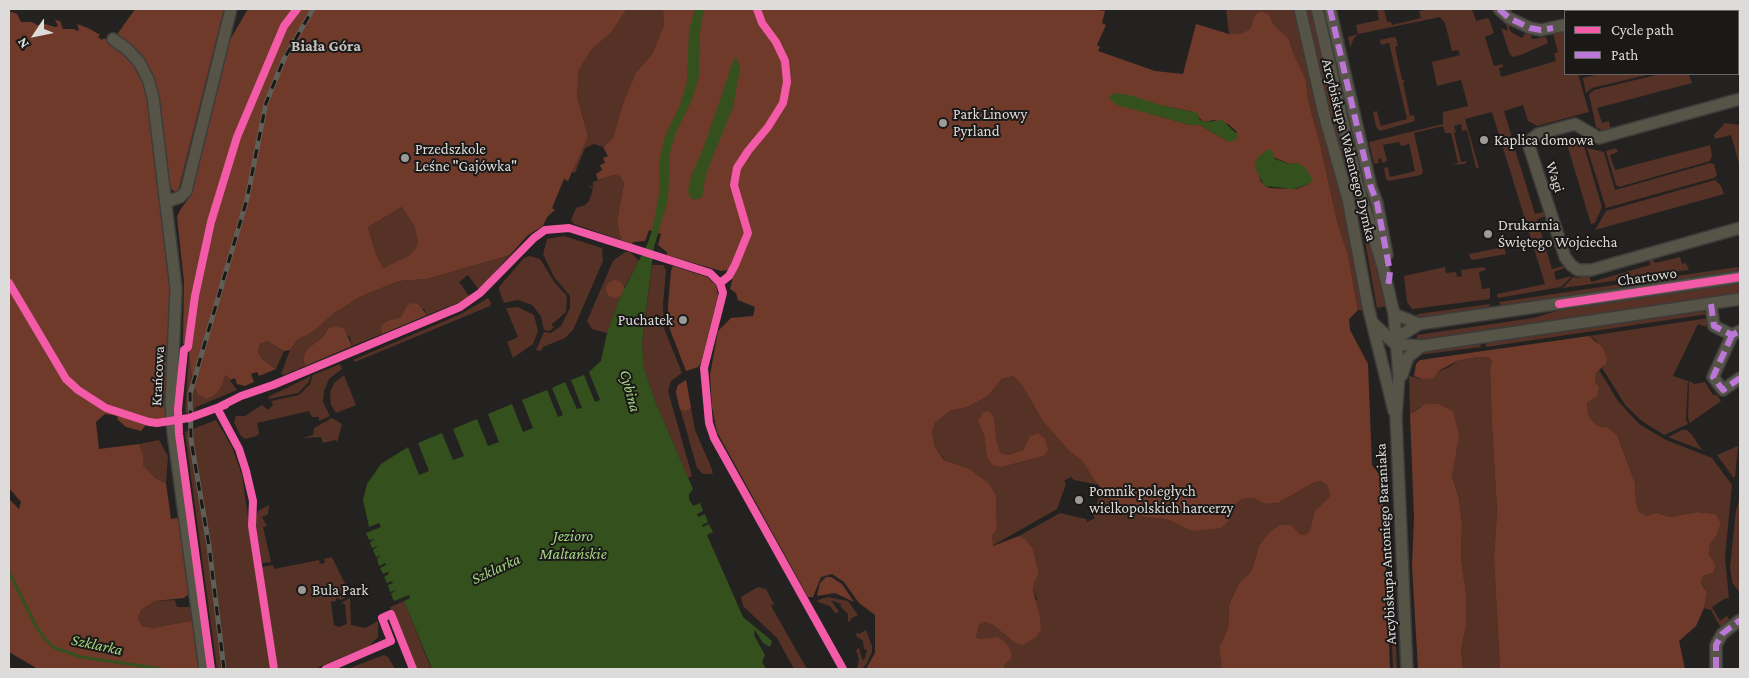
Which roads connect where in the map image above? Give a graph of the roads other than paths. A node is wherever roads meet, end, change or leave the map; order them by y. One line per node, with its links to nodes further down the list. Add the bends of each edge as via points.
1 (232, 9): 9 (street, via 186,191)
2 (1300, 9): 16 (street, Arcybiskupa Walentego Dymka, via 1348,199)
3 (1316, 9): 12 (street, Arcybiskupa Walentego Dymka, via 1357,183)
4 (1330, 9): 12 (street, via 1376,203 1390,272)
5 (1498, 9): 6 (street, via 1530,28 1541,30)
6 (1564, 25)
7 (113, 39): 9 (street, Krańcowa, via 134,56 148,79)
8 (1740, 99): 10 (street, Wagi, via 1599,138 1575,124 1538,134 1529,146 1565,256 1578,270 1590,270)
9 (166, 202): 26 (street, Krańcowa, via 176,298 172,420)
10 (1740, 228)
11 (1740, 277): 17 (street, Chartowo)
12 (1388, 287): 15 (street, Arcybiskupa Walentego Dymka)
13 (1740, 299): 14 (street)
14 (1711, 304): 18 (street, via 1714,326); 20 (street)
15 (1394, 314): 17 (street); 19 (street, Arcybiskupa Walentego Dymka)
16 (1372, 322): 19 (street); 21 (street, Arcybiskupa Walentego Dymka)
17 (1419, 324): 19 (street, Chartowo)
18 (1736, 333): 22 (street, via 1713,377 1723,390)
19 (1395, 341): 20 (street); 21 (street, Chartowo); 23 (street, Arcybiskupa Antoniego Baraniaka)
20 (1422, 346): 23 (street, via 1408,357)
21 (1380, 356): 24 (street, Arcybiskupa Antoniego Baraniaka)
22 (1740, 378)
23 (1399, 382): 24 (street, Arcybiskupa Antoniego Baraniaka)
24 (1396, 417): 27 (street, Arcybiskupa Antoniego Baraniaka)
25 (1740, 620): 28 (street, via 1722,634 1716,645)
26 (205, 669)
27 (1407, 669)
28 (1716, 669)

